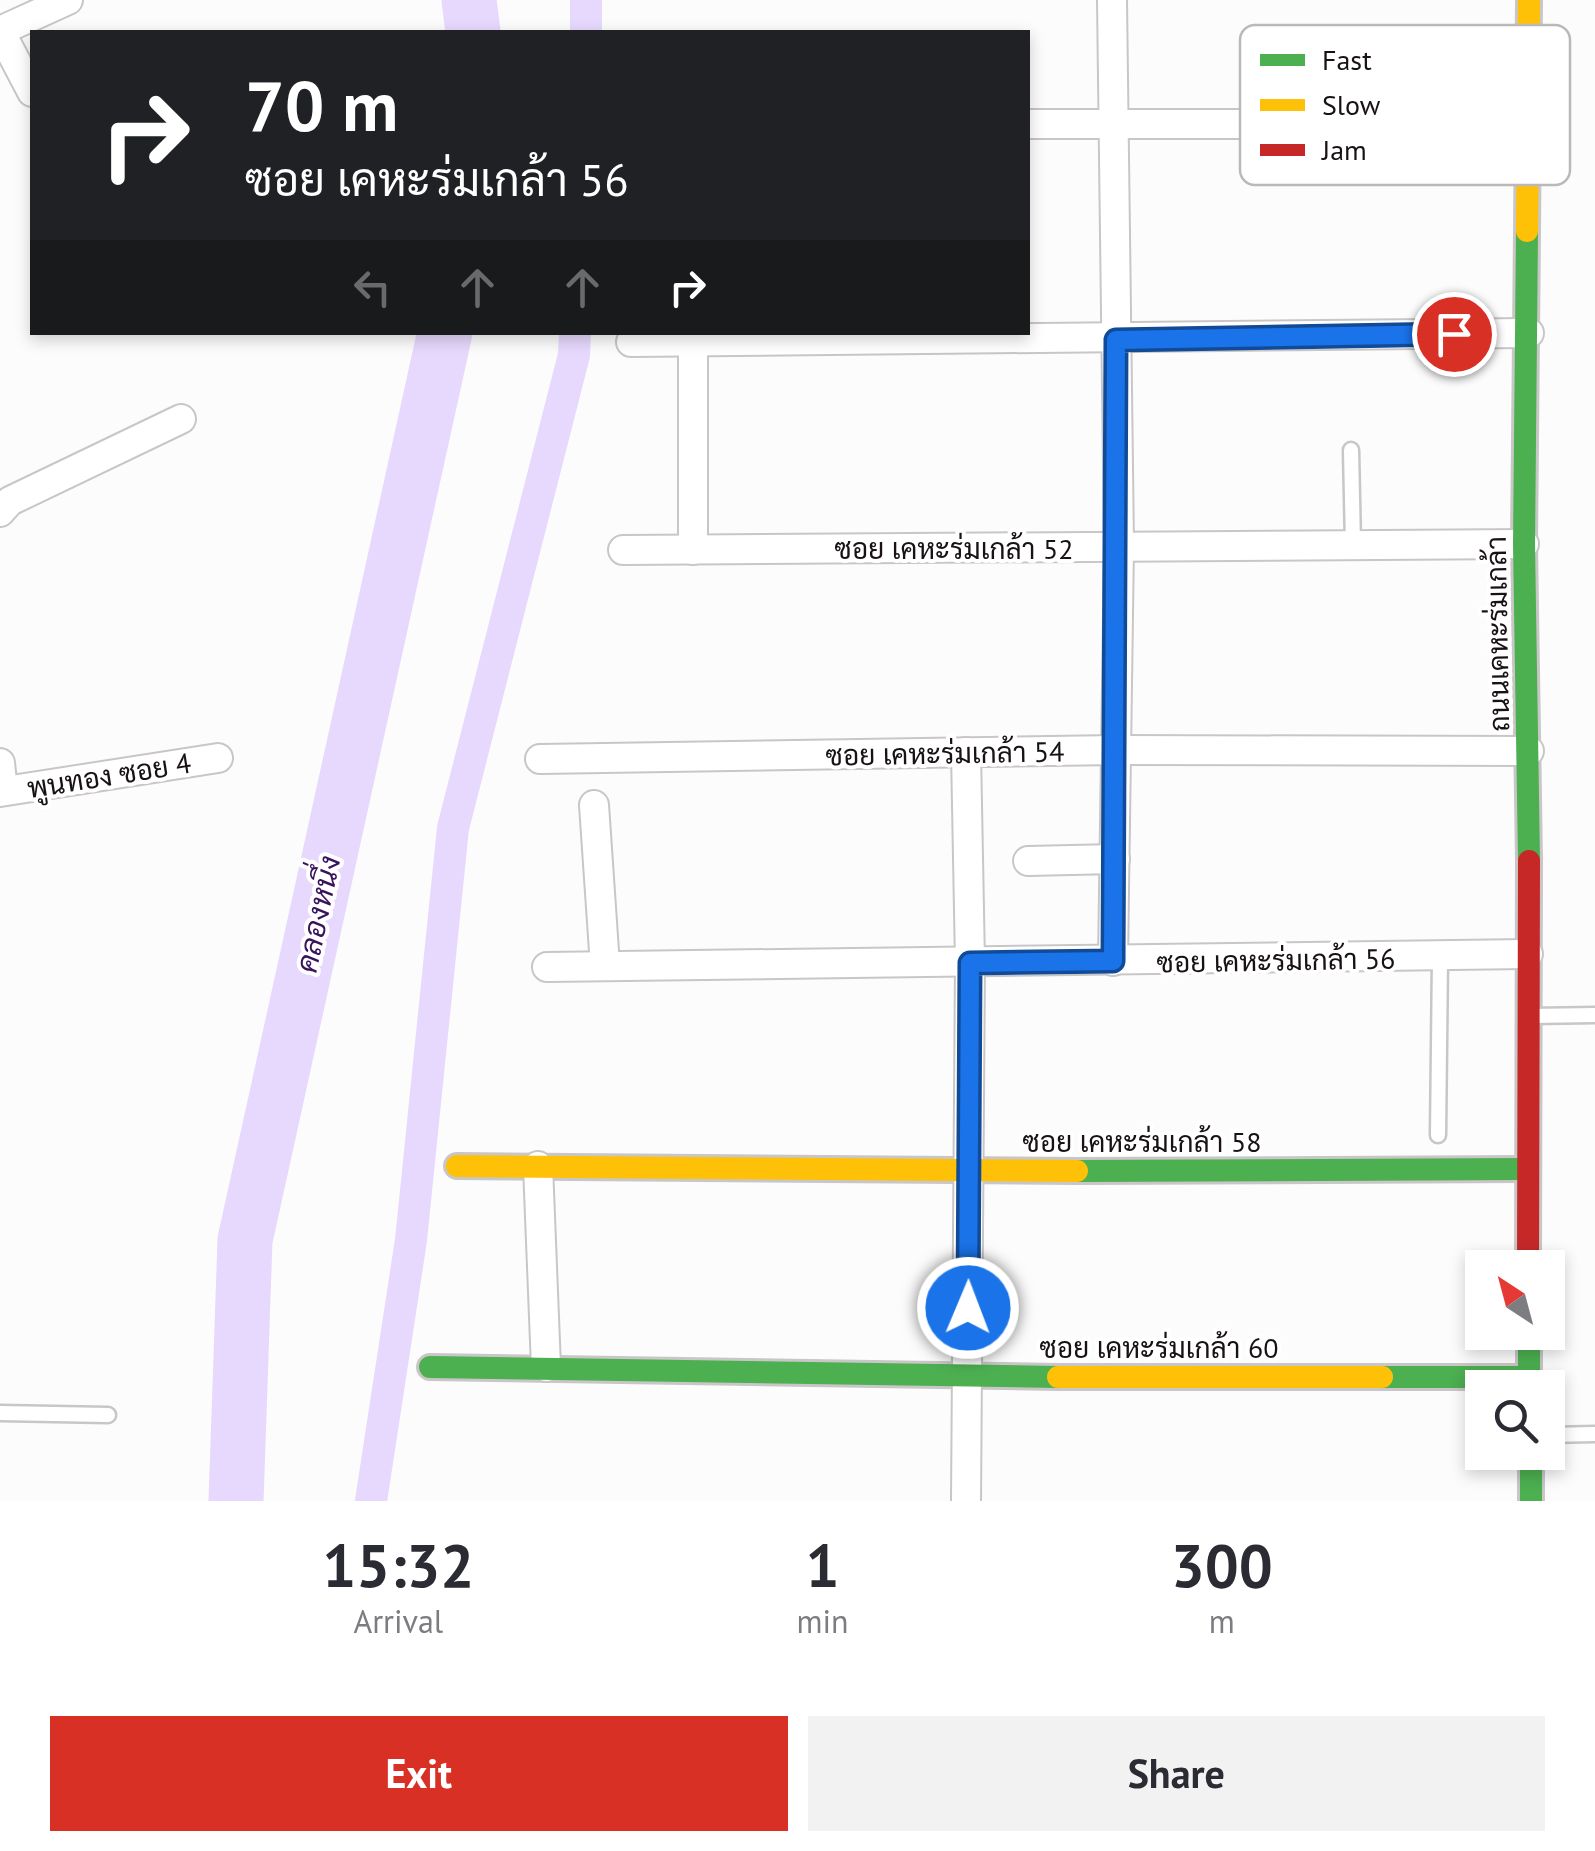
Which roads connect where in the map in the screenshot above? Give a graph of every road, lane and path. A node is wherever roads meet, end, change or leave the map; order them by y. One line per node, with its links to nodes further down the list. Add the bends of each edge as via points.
1 (68, 0): 5 (street)
2 (1112, 0): 7 (street)
3 (1530, 0): 4 (street, ถนนเคหะร่มเกล้า)
4 (1530, 25)
5 (0, 31): 6 (street)
6 (30, 88)
7 (1113, 123): 8 (street); 9 (street); 12 (street)
8 (1240, 123)
9 (1030, 124)
10 (1528, 185): 11 (street, ถนนเคหะร่มเกล้า)
11 (1529, 333): 12 (street); 18 (street, ถนนเคหะร่มเกล้า)
12 (1116, 340): 14 (street); 20 (street)
13 (631, 342): 14 (street)
14 (693, 343): 22 (street)
15 (181, 418): 17 (street, via 10,500)
16 (1351, 450): 19 (lane)
17 (0, 512)
18 (1524, 544): 19 (street, ซอย เคหะร่มเกล้า 52); 24 (street, ถนนเคหะร่มเกล้า)
19 (1353, 545): 20 (street, ซอย เคหะร่มเกล้า 52)
20 (1119, 546): 22 (street, ซอย เคหะร่มเกล้า 52); 23 (street)
21 (623, 550): 22 (street, ซอย เคหะร่มเกล้า 52)
22 (693, 550)
23 (1117, 750): 24 (street, ซอย เคหะร่มเกล้า 54); 25 (street, ซอย เคหะร่มเกล้า 54); 31 (street)
24 (1529, 751): 33 (street, ถนนเคหะร่มเกล้า)
25 (966, 752): 27 (street, ซอย เคหะร่มเกล้า 54); 36 (street)
26 (218, 758): 29 (street, พูนทอง ซอย 4)
27 (540, 759)
28 (0, 763): 29 (street)
29 (1, 792)
30 (594, 805): 37 (street)
31 (1115, 859): 32 (street); 35 (street)
32 (1028, 861)
33 (1528, 954): 34 (street, ซอย เคหะร่มเกล้า 56); 40 (street, ถนนเคหะร่มเกล้า)
34 (1440, 958): 35 (street, ซอย เคหะร่มเกล้า 56); 41 (lane)
35 (1113, 961): 36 (street, ซอย เคหะร่มเกล้า 56)
36 (970, 963): 37 (street, ซอย เคหะร่มเกล้า 56); 45 (street)
37 (604, 966): 38 (street, ซอย เคหะร่มเกล้า 56)
38 (548, 967)
39 (1595, 1015): 40 (lane)
40 (1530, 1016): 44 (street, ถนนเคหะร่มเกล้า)
41 (1438, 1135)
42 (457, 1166): 43 (street, ซอย เคหะร่มเกล้า 58)
43 (538, 1166): 45 (street, ซอย เคหะร่มเกล้า 58); 48 (street)
44 (1527, 1169): 45 (street, ซอย เคหะร่มเกล้า 58); 46 (street, ถนนเคหะร่มเกล้า)
45 (970, 1172): 49 (street)
46 (1528, 1250)
47 (430, 1367): 48 (street, ซอย เคหะร่มเกล้า 60)
48 (546, 1367): 49 (street, ซอย เคหะร่มเกล้า 60)
49 (968, 1377): 50 (street, ซอย เคหะร่มเกล้า 60); 56 (street)
50 (1465, 1381)
51 (0, 1413): 52 (lane)
52 (108, 1414)
53 (1595, 1434): 54 (lane)
54 (1565, 1435)
55 (1531, 1470): 57 (street)
56 (966, 1501)
57 (1532, 1501)

